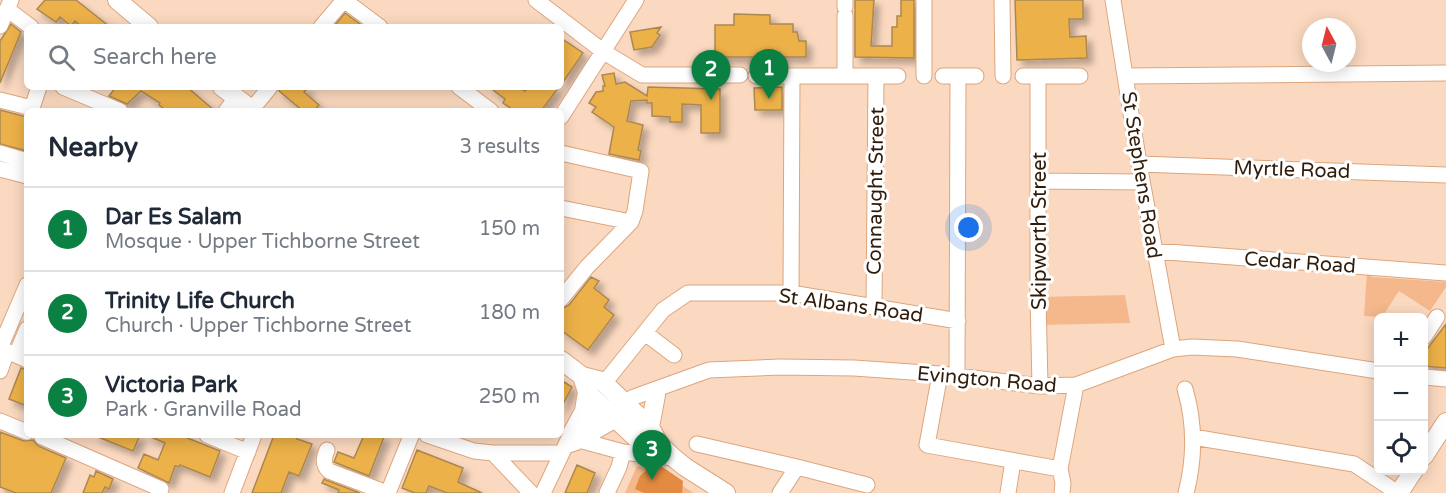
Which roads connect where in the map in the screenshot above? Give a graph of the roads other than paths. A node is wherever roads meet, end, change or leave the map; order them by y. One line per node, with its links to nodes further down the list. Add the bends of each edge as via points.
1 (117, 0): 11 (main road)
2 (344, 0): 12 (street); 13 (street)
3 (536, 0): 15 (street)
4 (636, 0): 15 (street)
5 (924, 0): 20 (street)
6 (1002, 0): 21 (street, Skipworth Street)
7 (1113, 0): 23 (street, St Stephens Road)
8 (9, 2): 10 (street); 14 (street)
9 (845, 7): 18 (street)
10 (28, 24)
11 (145, 24)
12 (324, 24)
13 (376, 24)
14 (0, 26)
15 (604, 51): 17 (street, via 642,75); 36 (street)
16 (1446, 73): 23 (street)
17 (792, 76): 18 (street); 50 (street)
18 (845, 76): 19 (street)
19 (876, 76): 20 (street); 53 (street, Connaught Street)
20 (929, 76): 21 (street); 55 (street)
21 (1020, 76): 22 (street); 44 (street, Skipworth Street)
22 (1080, 76)
23 (1126, 76): 40 (street, St Stephens Road)
24 (39, 90): 31 (street)
25 (70, 90): 32 (street)
26 (268, 90): 34 (street)
27 (463, 90): 35 (street)
28 (228, 99): 33 (main road)
29 (0, 100): 30 (street)
30 (30, 108)
31 (38, 108)
32 (113, 108)
33 (248, 108)
34 (254, 108)
35 (487, 108)
36 (564, 112)
37 (0, 153): 39 (street)
38 (564, 154): 47 (street, via 641,171)
39 (24, 160)
40 (1139, 164): 43 (street, Myrtle Road); 45 (street, St Stephens Road)
41 (0, 169): 42 (street)
42 (24, 175)
43 (1446, 175)
44 (1038, 181): 45 (street); 72 (street, Skipworth Street)
45 (1142, 182): 48 (street, St Stephens Road)
46 (564, 209): 47 (street)
47 (631, 222): 51 (street)
48 (1154, 251): 49 (street, Cedar Road); 59 (street, St Stephens Road)
49 (1446, 273)
50 (791, 293): 53 (street, St Albans Road); 58 (street, St Albans Road, via 688,293 663,310)
51 (564, 295)
52 (24, 297): 60 (street)
53 (874, 307): 55 (street, St Albans Road)
54 (1437, 317): 56 (street)
55 (958, 321): 66 (street)
56 (1428, 331)
57 (24, 333): 60 (street)
58 (645, 333): 61 (street); 69 (street, St Albans Road)
59 (1173, 350): 63 (street, Evington Road, via 1237,349); 71 (street, Evington Road)
60 (10, 352): 64 (street)
61 (674, 355)
62 (564, 363): 70 (main road)
63 (1374, 370)
64 (0, 371)
65 (940, 374): 66 (street, Evington Road); 74 (street, Evington Road, via 854,368 728,368 700,372); 97 (street, via 927,445)
66 (957, 377): 72 (street, Evington Road)
67 (1428, 377): 68 (street)
68 (1446, 379)
69 (602, 381): 70 (main road); 75 (main road)
70 (584, 384): 76 (main road); 88 (main road, via 584,411)
71 (1076, 385): 72 (street, Evington Road); 99 (street)
72 (1040, 386)
73 (1185, 389): 81 (street)
74 (659, 391): 75 (street, Evington Road); 79 (main road)
75 (628, 406): 76 (street, Evington Road); 79 (main road)
76 (611, 414): 88 (street, Evington Road); 90 (main road, via 637,439)
77 (0, 421): 80 (street)
78 (1446, 422): 92 (main road)
79 (650, 427): 90 (main road)
80 (24, 431)
81 (1194, 437): 112 (street); 113 (street, via 1354,464)
82 (45, 438): 102 (street)
83 (214, 438): 93 (street)
84 (253, 438): 93 (street)
85 (410, 438): 104 (street)
86 (436, 438): 95 (street)
87 (460, 438): 95 (street, via 491,444)
88 (570, 443): 94 (street); 95 (street); 106 (street)
89 (697, 444): 98 (street)
90 (660, 445): 96 (main road)
91 (327, 450): 104 (street, via 324,460 328,471)
92 (1428, 450)
93 (248, 452): 103 (street)
94 (623, 452): 96 (street); 107 (street)
95 (491, 453): 105 (street)
96 (674, 458): 108 (main road)
97 (1013, 461): 99 (street); 110 (street)
98 (797, 467): 101 (street); 109 (street)
99 (1060, 469): 111 (street)
100 (1411, 475): 113 (main road)
101 (867, 485)
102 (161, 489)
103 (232, 493)
104 (388, 493)
105 (531, 493)
106 (543, 493)
107 (607, 493)
108 (726, 493)
109 (780, 493)
110 (1008, 493)
111 (1062, 493)
112 (1186, 493)
113 (1398, 493)

